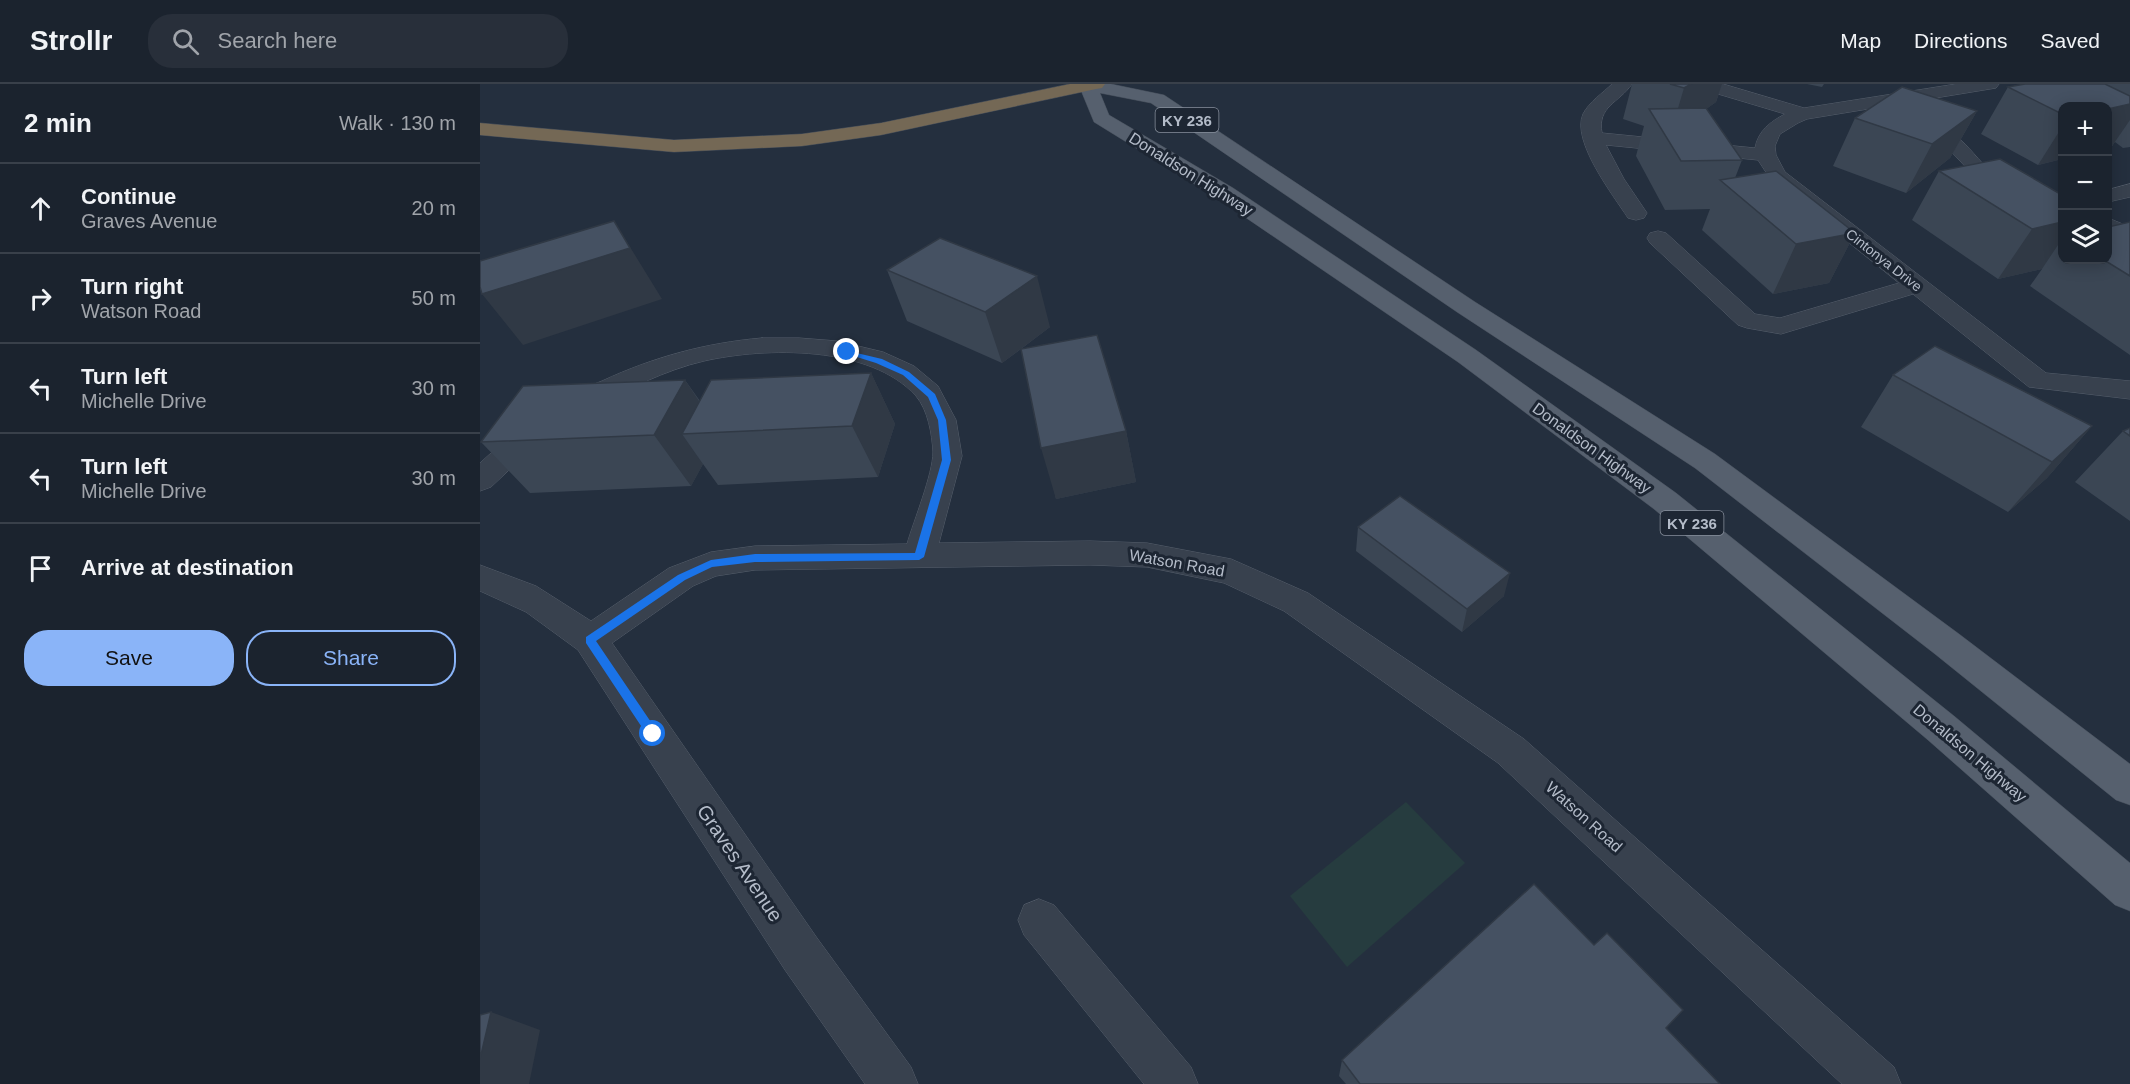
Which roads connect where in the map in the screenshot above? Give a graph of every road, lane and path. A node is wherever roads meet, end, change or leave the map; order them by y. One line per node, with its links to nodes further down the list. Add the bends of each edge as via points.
1 (1623, 84): 8 (street, via 1592,114)
2 (1704, 84): 6 (street)
3 (1090, 85): 7 (highway, via 881,129 802,140 674,146); 23 (main road, KY 236, via 1157,99 1466,307 1705,461); 24 (main road, Donaldson Highway / KY 236, via 1101,118 1225,193 1457,350 1665,501 1941,728)
4 (1978, 85): 5 (street)
5 (1885, 100): 6 (street); 12 (street, via 1952,142 1993,186 2011,198)
6 (1803, 114): 9 (street, via 1773,127)
7 (480, 129)
8 (1594, 138): 9 (street); 13 (street, via 1599,158)
9 (1764, 155): 17 (street, Cintonya Drive, via 1778,176)
10 (2130, 190): 11 (street)
11 (2112, 195)
12 (2058, 209)
13 (1636, 213)
14 (2112, 227): 15 (street)
15 (2130, 235)
16 (1659, 238): 17 (street, via 1747,320 1780,326)
17 (1916, 286): 18 (street, Cintonya Drive, via 2039,381)
18 (2130, 390)
19 (480, 480): 20 (street, via 524,438 555,416 616,384 701,354 757,345 803,344 879,361 906,374 932,396 942,420 947,460)
20 (919, 557): 22 (street, Watson Road, via 755,558 711,564 681,577); 28 (street, Watson Road, via 1148,555 1231,572 1296,602 1511,752)
21 (480, 578): 22 (street, via 506,585 555,612)
22 (590, 640): 26 (street, Graves Avenue, via 801,954)
23 (2130, 787)
24 (2130, 891)
25 (1039, 920): 27 (street)
26 (894, 1084)
27 (1174, 1084)
28 (1877, 1084)

